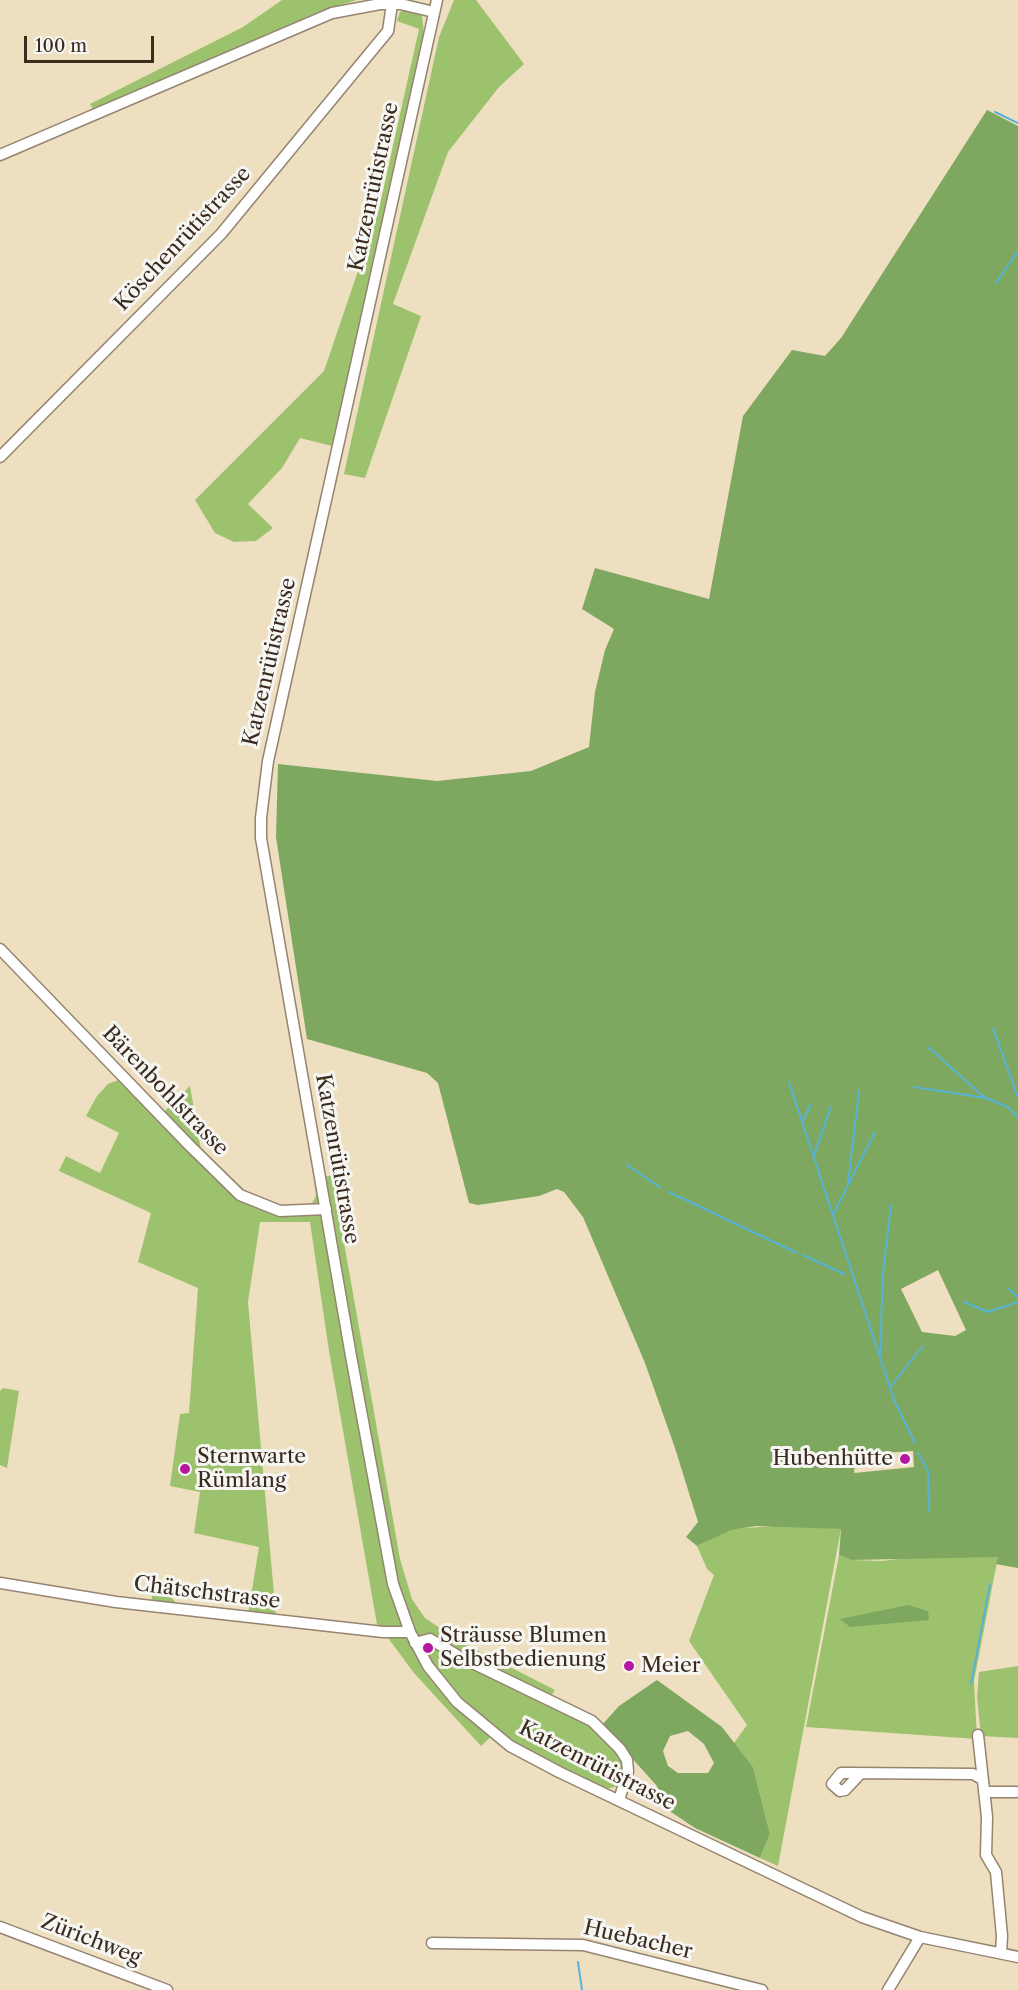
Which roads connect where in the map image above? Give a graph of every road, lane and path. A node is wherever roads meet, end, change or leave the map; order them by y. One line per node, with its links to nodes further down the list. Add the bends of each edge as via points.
1 (437, 0): 3 (street, Katzenrütistrasse)
2 (392, 4): 3 (street); 4 (street, via 367,4 332,13); 5 (street, Köschenrütistrasse, via 388,31 221,234)
3 (434, 12): 7 (street, Katzenrütistrasse, via 261,805 261,838)
4 (0, 155)
5 (0, 457)
6 (0, 949): 7 (street, Bärenbohlstrasse, via 240,1195 280,1211)
7 (326, 1209): 9 (street, Katzenrütistrasse, via 387,1558)
8 (0, 1583): 9 (street, Chätschstrasse, via 116,1602)
9 (413, 1637): 15 (street, Katzenrütistrasse, via 449,1693 490,1731 531,1758); 15 (street, Chätschstrasse, via 430,1639 592,1721 627,1760 628,1771)
10 (978, 1735): 12 (street)
11 (860, 1774): 12 (street, via 974,1774)
12 (982, 1779): 13 (street)
13 (984, 1792): 14 (street); 19 (street, via 986,1855 996,1872)
14 (1018, 1792)
15 (619, 1800): 17 (street, Katzenrütistrasse, via 862,1917)
16 (0, 1927): 21 (street, Zürichweg)
17 (920, 1937): 19 (street, Katzenrütistrasse); 23 (street)
18 (432, 1942): 22 (street, Huebacher, via 583,1945)
19 (1000, 1953): 20 (street, Katzenrütistrasse)
20 (1018, 1957)
21 (167, 1990)
22 (762, 1990)
23 (888, 1990)

